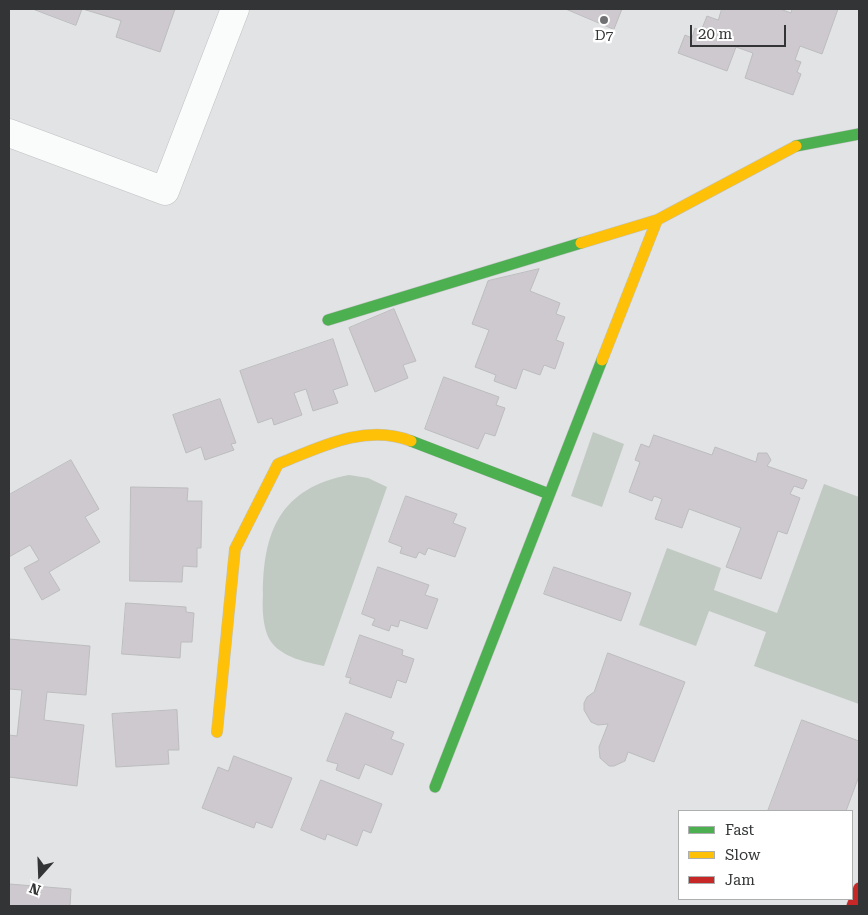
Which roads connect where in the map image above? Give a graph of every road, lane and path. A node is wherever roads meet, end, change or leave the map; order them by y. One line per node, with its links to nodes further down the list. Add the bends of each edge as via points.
1 (235, 9): 2 (street, via 165,191)
2 (9, 133)
3 (859, 134): 4 (street, via 796,146)
4 (657, 220): 5 (street); 6 (street)
5 (328, 320)
6 (549, 494): 7 (street, via 396,435 347,437 278,464 235,548); 8 (street)
7 (217, 732)
8 (435, 787)
9 (859, 888): 10 (street)
10 (852, 906)

